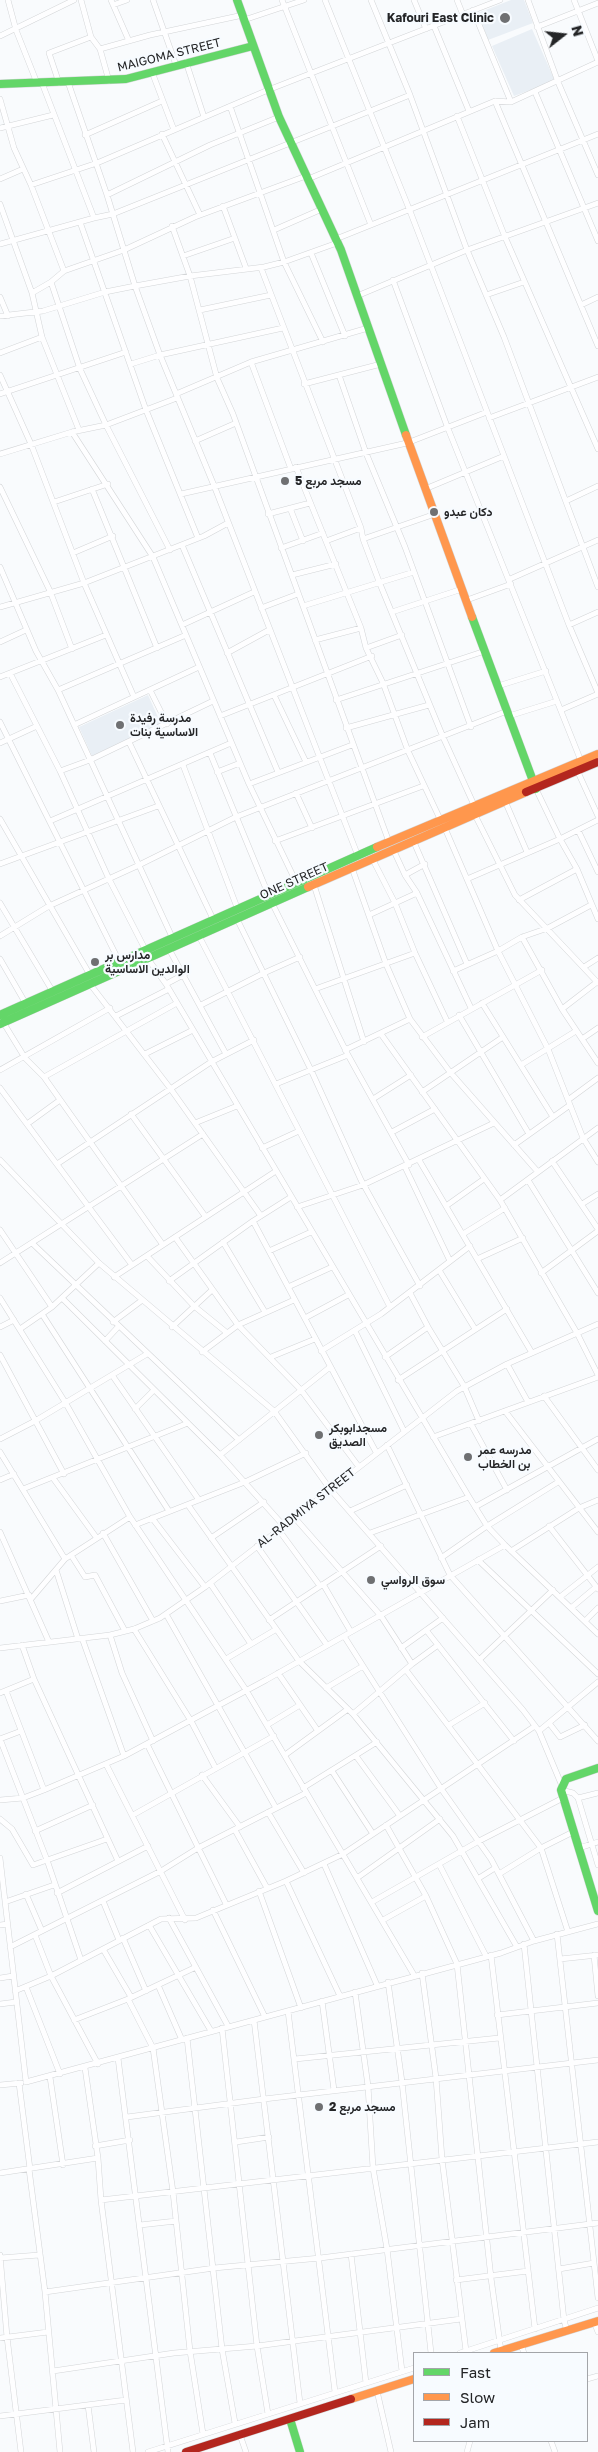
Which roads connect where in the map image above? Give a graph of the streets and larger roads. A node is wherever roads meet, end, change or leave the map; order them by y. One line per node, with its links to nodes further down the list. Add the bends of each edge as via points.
1 (8, 0): 26 (street)
2 (74, 0): 26 (street)
3 (81, 0): 29 (street)
4 (127, 0): 16 (street)
5 (153, 0): 27 (street)
6 (237, 0): 22 (street)
7 (282, 0): 18 (street)
8 (304, 0): 18 (street)
9 (325, 0): 34 (street)
10 (371, 0): 31 (street)
11 (414, 0): 25 (street)
12 (457, 0): 21 (street)
13 (500, 0): 19 (street)
14 (528, 0): 24 (street)
15 (574, 0): 20 (street)
16 (112, 2): 30 (street)
17 (598, 3): 20 (street)
18 (285, 6): 22 (street); 39 (street)
19 (473, 10): 21 (street); 52 (street)
20 (578, 11): 24 (street); 35 (street)
21 (463, 15): 23 (street)
22 (244, 17): 27 (street); 32 (street)
23 (434, 26): 25 (street); 54 (street)
24 (538, 27): 42 (street)
25 (426, 29): 31 (street)
26 (16, 30): 28 (street); 43 (street)
27 (164, 32): 30 (street); 37 (street)
28 (0, 36)
29 (91, 37): 33 (street); 44 (street, via 49,53)
30 (129, 40): 33 (street)
31 (390, 43): 34 (street); 48 (street)
32 (253, 46): 36 (street, MAIGOMA STREET); 46 (street)
33 (100, 49): 40 (street)
34 (348, 58): 39 (street); 55 (street)
35 (598, 61): 42 (street)
36 (186, 62): 37 (street, MAIGOMA STREET); 58 (street)
37 (176, 65): 38 (street, MAIGOMA STREET)
38 (152, 72): 40 (street, MAIGOMA STREET); 50 (street)
39 (312, 72): 46 (street); 60 (street)
40 (109, 81): 41 (street, MAIGOMA STREET)
41 (68, 82): 44 (street, MAIGOMA STREET); 68 (street)
42 (558, 82): 47 (street); 69 (street)
43 (40, 83): 44 (street, MAIGOMA STREET); 45 (street, MAIGOMA STREET); 56 (street)
44 (60, 83)
45 (0, 84)
46 (268, 90): 53 (street); 59 (street)
47 (534, 92): 52 (street); 72 (street)
48 (410, 95): 55 (street); 63 (street)
49 (0, 99): 61 (street)
50 (162, 101): 64 (street); 68 (street)
51 (495, 101): 52 (street); 54 (street); 77 (street)
52 (511, 102)
53 (230, 106): 58 (street); 66 (street)
54 (469, 111): 57 (street)
55 (370, 112): 60 (street); 71 (street)
56 (54, 115): 61 (street); 78 (street)
57 (457, 116): 63 (street); 83 (street)
58 (204, 117): 64 (street)
59 (279, 117): 66 (street); 70 (street)
60 (332, 126): 70 (street); 75 (street)
61 (7, 127): 62 (street); 79 (street)
62 (0, 128)
63 (424, 129): 71 (street); 88 (street)
64 (174, 130): 65 (street)
65 (162, 134): 74 (street); 76 (street)
66 (239, 134): 73 (street); 74 (street)
67 (598, 134): 69 (street)
68 (85, 135): 76 (street)
69 (583, 140): 72 (street); 80 (street)
70 (291, 143): 73 (street); 81 (street)
71 (384, 146): 75 (street); 94 (street)
72 (560, 149): 77 (street); 92 (street)
73 (248, 160): 85 (street); 86 (street)
74 (176, 162): 85 (street); 87 (street)
75 (347, 162): 81 (street); 100 (street)
76 (96, 164): 78 (street); 87 (street)
77 (521, 166): 83 (street); 99 (street)
78 (75, 169): 84 (street); 97 (street)
79 (23, 170): 82 (street); 84 (street)
80 (598, 175)
81 (307, 177): 86 (street); 93 (street)
82 (0, 179)
83 (483, 180): 88 (street); 104 (street)
84 (31, 185): 103 (street)
85 (186, 185): 95 (street); 96 (street)
86 (259, 192): 91 (street); 102 (street)
87 (107, 195): 95 (street)
88 (446, 195): 94 (street); 111 (street)
89 (598, 203): 92 (street)
90 (0, 204): 106 (street)
91 (222, 206): 96 (street); 105 (street)
92 (584, 208): 99 (street); 108 (street)
93 (322, 209): 102 (street); 107 (street)
94 (410, 211): 100 (street); 116 (street)
95 (113, 214): 97 (street); 110 (street)
96 (200, 215): 101 (street)
97 (94, 218): 98 (street)
98 (80, 222): 103 (street); 114 (street)
99 (544, 222): 104 (street); 132 (street)
100 (371, 225): 107 (street)
101 (172, 226): 110 (street); 113 (street)
102 (274, 230): 115 (street)
103 (48, 231): 106 (street); 119 (street)
104 (505, 237): 111 (street); 123 (street)
105 (235, 238): 113 (street); 117 (street)
106 (14, 240): 109 (street); 126 (street)
107 (337, 241): 112 (street); 129 (street)
108 (598, 241)
109 (0, 244)
110 (124, 250): 114 (street); 124 (street)
111 (467, 250): 116 (street); 128 (street)
112 (311, 253): 115 (street); 140 (street)
113 (183, 256): 120 (street)
114 (94, 259): 119 (street); 125 (street)
115 (284, 262): 118 (street); 142 (street)
116 (430, 265): 121 (street); 165 (street)
117 (246, 268): 118 (street); 120 (street)
118 (261, 268): 127 (street)
119 (64, 271): 122 (street)
120 (190, 276): 124 (street); 134 (street)
121 (393, 280): 129 (street); 169 (street)
122 (51, 282): 126 (street); 133 (street)
123 (524, 282): 128 (street); 159 (street)
124 (135, 286): 125 (street); 148 (street)
125 (105, 292): 133 (street); 146 (street)
126 (32, 293): 135 (street)
127 (270, 295): 134 (street); 138 (street)
128 (486, 295): 163 (street)
129 (357, 296): 139 (street)
130 (0, 297): 137 (street)
131 (598, 297): 132 (street)
132 (581, 305): 144 (street)
133 (59, 307): 135 (street); 152 (street)
134 (200, 310): 143 (street)
135 (36, 313): 137 (street); 141 (street)
136 (0, 316): 137 (street)
137 (8, 316)
138 (282, 328): 143 (street); 145 (street)
139 (368, 328): 140 (street); 151 (street)
140 (345, 336): 142 (street)
141 (42, 337): 147 (street); 155 (street)
142 (323, 342): 145 (street)
143 (208, 344): 148 (street); 157 (street)
144 (598, 346)
145 (292, 351): 149 (street); 158 (street)
146 (126, 352): 150 (street); 152 (street)
147 (0, 353)
148 (160, 354): 150 (street); 162 (street)
149 (251, 362): 157 (street); 180 (street)
150 (130, 364): 164 (street)
151 (380, 364): 154 (street); 173 (street)
152 (80, 369): 155 (street); 168 (street)
153 (0, 375): 160 (street)
154 (339, 375): 158 (street); 176 (street)
155 (57, 377): 160 (street); 170 (street)
156 (598, 377): 159 (street)
157 (217, 378): 162 (street); 167 (street)
158 (304, 384): 179 (street)
159 (570, 387): 163 (street); 175 (street)
160 (8, 392): 161 (street); 174 (street)
161 (0, 394)
162 (177, 396): 164 (street); 172 (street)
163 (529, 402): 166 (street); 190 (street)
164 (146, 410): 168 (street); 189 (street)
165 (487, 412): 166 (street); 169 (street)
166 (489, 418): 178 (street)
167 (236, 423): 172 (street); 182 (street)
168 (106, 426): 170 (street); 209 (street)
169 (447, 426): 173 (street); 181 (street)
170 (79, 430): 171 (street)
171 (72, 432): 174 (street); 183 (street)
172 (195, 441): 186 (street)
173 (408, 442): 176 (street); 187 (street)
174 (31, 444): 177 (street); 191 (street)
175 (598, 449)
176 (366, 453): 179 (street); 197 (street)
177 (0, 454)
178 (504, 456): 181 (street); 213 (street)
179 (333, 458): 180 (street); 198 (street)
180 (293, 468): 182 (street); 192 (street)
181 (466, 472): 187 (street); 218 (street)
182 (256, 478): 186 (street); 194 (street)
183 (108, 484): 188 (street); 211 (street)
184 (598, 486): 190 (street)
185 (0, 487): 223 (street)
186 (215, 488): 189 (street); 196 (street)
187 (425, 488): 195 (street)
188 (92, 490): 191 (street); 200 (street)
189 (181, 494): 201 (street)
190 (566, 501): 207 (street)
191 (54, 502): 210 (street)
192 (310, 503): 193 (street); 199 (street)
193 (290, 508): 194 (street); 204 (street)
194 (268, 514): 208 (street)
195 (436, 514): 197 (street); 222 (street)
196 (228, 522): 201 (street); 224 (street)
197 (397, 527): 202 (street); 216 (street)
198 (361, 528): 202 (street); 205 (street)
199 (323, 533): 204 (street); 205 (street)
200 (113, 536): 210 (street); 215 (street)
201 (198, 538): 206 (street)
202 (363, 539): 220 (street)
203 (598, 540): 207 (street)
204 (303, 541): 208 (street)
205 (326, 541): 212 (street)
206 (182, 545): 209 (street); 233 (street)
207 (581, 547): 213 (street); 221 (street)
208 (281, 548): 217 (street)
209 (170, 550): 211 (street)
210 (73, 553): 219 (street)
211 (153, 557): 215 (street); 236 (street)
212 (336, 564): 217 (street); 225 (street)
213 (546, 564): 218 (street); 237 (street)
214 (0, 567): 228 (street)
215 (126, 568): 219 (street); 246 (street)
216 (414, 572): 220 (street); 229 (street)
217 (292, 576): 226 (street)
218 (510, 582): 227 (street); 256 (street)
219 (84, 583): 223 (street); 241 (street)
220 (380, 584): 225 (street); 234 (street)
221 (598, 587)
222 (462, 588): 227 (street); 229 (street)
223 (50, 591): 228 (street); 248 (street)
224 (254, 592): 232 (street); 233 (street)
225 (346, 592): 230 (street); 238 (street)
226 (298, 594): 230 (street); 232 (street)
227 (467, 600): 249 (street)
228 (15, 602): 231 (street); 239 (street)
229 (426, 602): 234 (street); 254 (street)
230 (303, 606): 244 (street)
231 (0, 607)
232 (260, 608): 240 (street)
233 (210, 612): 236 (street); 250 (street)
234 (392, 612): 242 (street)
235 (598, 612): 237 (street)
236 (182, 625): 243 (street)
237 (569, 625): 266 (street)
238 (361, 628): 244 (street); 247 (street)
239 (26, 630): 245 (street); 252 (street)
240 (269, 630): 250 (street); 263 (street)
241 (106, 635): 248 (street); 253 (street)
242 (402, 635): 247 (street); 259 (street)
243 (186, 636): 246 (street); 255 (street)
244 (315, 640): 258 (street)
245 (0, 642)
246 (157, 648): 253 (street)
247 (366, 648): 251 (street)
248 (72, 649): 252 (street)
249 (485, 651): 254 (street); 262 (street)
250 (227, 653): 272 (street)
251 (372, 656): 258 (street); 261 (street)
252 (41, 661): 257 (street); 264 (street)
253 (118, 664): 264 (street); 268 (street)
254 (447, 664): 259 (street); 282 (street)
255 (199, 667): 265 (street); 270 (street)
256 (546, 671): 262 (street); 271 (street)
257 (10, 674): 260 (street); 281 (street)
258 (327, 674): 263 (street); 269 (street)
259 (417, 674): 261 (street); 273 (street)
260 (0, 677)
261 (383, 682): 269 (street); 277 (street)
262 (498, 686): 275 (street)
263 (293, 688): 267 (street); 293 (street)
264 (58, 690): 280 (street)
265 (150, 690): 268 (street); 279 (street)
266 (598, 694): 274 (street)
267 (274, 695): 272 (street); 296 (street)
268 (134, 697): 280 (street)
269 (336, 700): 283 (street)
270 (213, 701): 276 (street); 279 (street)
271 (557, 701): 274 (street); 275 (street)
272 (250, 705): 276 (street); 304 (street)
273 (429, 705): 277 (street); 284 (street)
274 (560, 710): 295 (street)
275 (508, 714): 282 (street); 305 (street)
276 (220, 716): 288 (street)
277 (394, 716): 283 (street); 290 (street)
278 (0, 722): 285 (street)
279 (167, 724): 286 (street)
280 (74, 725): 294 (street)
281 (37, 726): 285 (street); 302 (street)
282 (471, 727): 284 (street)
283 (346, 728): 289 (street)
284 (443, 737): 290 (street); 317 (street)
285 (9, 739): 287 (street); 324 (street)
286 (129, 742): 294 (street); 306 (street)
287 (0, 743)
288 (231, 744): 291 (street); 298 (street)
289 (352, 745): 293 (street); 300 (street)
290 (408, 751): 300 (street); 309 (street)
291 (210, 753): 299 (street); 303 (street)
292 (598, 754): 295 (street, ONE STREET)
293 (319, 757): 296 (street); 307 (street)
294 (90, 760): 302 (street); 312 (street)
295 (581, 761): 305 (street, ONE STREET)
296 (306, 762): 304 (street)
297 (598, 762): 301 (street, ONE STREET)
298 (240, 763): 303 (street); 308 (street)
299 (183, 765): 306 (street); 329 (street)
300 (360, 768): 307 (street); 314 (street)
301 (577, 770): 310 (street, ONE STREET); 319 (street)
302 (60, 771): 318 (street)
303 (217, 772): 320 (street)
304 (278, 772): 308 (street)
305 (534, 780): 310 (street); 317 (street, ONE STREET)
306 (147, 781): 312 (street); 315 (street)
307 (328, 781): 311 (street); 321 (street)
308 (249, 784): 316 (street)
309 (423, 786): 314 (street); 326 (street)
310 (536, 788): 313 (street, ONE STREET); 332 (street)
311 (296, 793): 316 (street); 327 (street)
312 (107, 798): 318 (street); 325 (street)
313 (505, 801): 317 (street, ONE STREET); 337 (street)
314 (374, 804): 321 (street); 335 (street)
315 (158, 806): 325 (street); 336 (street)
316 (260, 807): 320 (street); 333 (street)
317 (474, 809): 326 (street, ONE STREET); 343 (street)
318 (78, 811): 324 (street); 330 (street)
319 (598, 816)
320 (236, 817): 329 (street); 355 (street)
321 (342, 817): 327 (street); 338 (street)
322 (0, 819): 339 (street)
323 (598, 820): 328 (street)
324 (50, 821): 334 (street)
325 (117, 822): 330 (street); 344 (street)
326 (442, 823): 331 (street, ONE STREET); 335 (street, ONE STREET); 350 (street)
327 (312, 828): 333 (street)
328 (578, 830): 332 (street); 347 (street)
329 (207, 831): 336 (street); 361 (street)
330 (88, 833): 334 (street); 349 (street)
331 (413, 840): 335 (street, ONE STREET); 342 (street)
332 (560, 840): 337 (street); 346 (street)
333 (275, 841): 351 (street)
334 (61, 843): 339 (street); 353 (street)
335 (391, 845): 338 (street, ONE STREET); 340 (street, ONE STREET); 348 (street)
336 (177, 846): 344 (street); 365 (street)
337 (527, 852): 343 (street)
338 (358, 856): 351 (street, ONE STREET)
339 (20, 857): 341 (street); 360 (street)
340 (372, 858): 345 (street, ONE STREET); 358 (street)
341 (0, 864)
342 (425, 864): 348 (street); 381 (street)
343 (499, 865): 350 (street); 356 (street)
344 (137, 866): 349 (street); 371 (street)
345 (352, 868): 352 (street, ONE STREET); 362 (street)
346 (577, 869): 356 (street); 359 (street)
347 (598, 872)
348 (406, 875): 354 (street)
349 (109, 879): 353 (street); 375 (street)
350 (467, 879): 373 (street)
351 (297, 884): 355 (street, ONE STREET)
352 (314, 885): 355 (street, ONE STREET); 388 (street)
353 (84, 890): 360 (street); 379 (street)
354 (418, 893): 358 (street); 383 (street)
355 (270, 899): 361 (street, ONE STREET); 363 (street, ONE STREET); 376 (street)
356 (519, 900): 367 (street)
357 (0, 903): 366 (street)
358 (395, 903): 362 (street); 374 (street)
359 (591, 905): 364 (street); 367 (street)
360 (49, 906): 366 (street); 387 (street)
361 (238, 910): 365 (street, ONE STREET)
362 (369, 915): 380 (street)
363 (237, 919): 369 (street, ONE STREET); 385 (street)
364 (598, 919)
365 (214, 921): 371 (street, ONE STREET)
366 (14, 928): 368 (street); 395 (street)
367 (548, 928): 370 (street); 382 (street)
368 (0, 936)
369 (199, 936): 372 (street, ONE STREET); 394 (street)
370 (522, 937): 373 (street); 384 (street)
371 (172, 939): 375 (street, ONE STREET)
372 (170, 949): 375 (street, ONE STREET); 386 (street)
373 (498, 951): 381 (street); 391 (street)
374 (415, 953): 380 (street); 407 (street)
375 (147, 955): 379 (street, ONE STREET); 390 (street, ONE STREET); 392 (street)
376 (300, 957): 385 (street); 393 (street)
377 (598, 958): 382 (street)
378 (0, 959): 398 (street)
379 (120, 962): 387 (street, ONE STREET)
380 (386, 964): 388 (street); 405 (street)
381 (467, 964): 383 (street)
382 (584, 967): 389 (street)
383 (452, 970): 401 (street)
384 (542, 970): 391 (street); 402 (street)
385 (264, 973): 394 (street); 428 (street)
386 (185, 974): 392 (street); 399 (street)
387 (90, 975): 395 (street, ONE STREET)
388 (344, 979): 393 (street); 417 (street)
389 (598, 983): 402 (street)
390 (90, 984): 400 (street); 406 (street, ONE STREET)
391 (516, 984): 396 (street); 418 (street)
392 (167, 986): 397 (street); 404 (street)
393 (315, 989): 420 (street)
394 (229, 990): 399 (street); 416 (street)
395 (53, 992): 398 (street, ONE STREET)
396 (482, 1002): 401 (street); 413 (street)
397 (177, 1003): 409 (street); 410 (street)
398 (26, 1004): 406 (street, ONE STREET)
399 (201, 1005): 422 (street)
400 (110, 1008): 404 (street); 423 (street)
401 (471, 1008): 403 (street)
402 (562, 1009): 411 (street)
403 (459, 1015): 407 (street); 419 (street)
404 (116, 1016): 409 (street)
405 (410, 1019): 412 (street); 414 (street)
406 (1, 1020): 423 (street)
407 (447, 1021): 414 (street)
408 (598, 1028): 415 (street)
409 (126, 1030): 421 (street); 431 (street)
410 (193, 1030): 421 (street); 424 (street)
411 (576, 1032): 415 (street); 418 (street)
412 (381, 1034): 417 (street); 430 (street)
413 (503, 1036): 419 (street); 426 (street)
414 (422, 1037): 429 (street)
415 (582, 1039): 425 (street)
416 (254, 1040): 422 (street); 433 (street)
417 (364, 1042): 420 (street)
418 (548, 1049): 426 (street); 439 (street)
419 (480, 1052): 429 (street); 451 (street)
420 (346, 1053): 428 (street); 437 (street)
421 (144, 1054): 435 (street)
422 (226, 1054): 424 (street)
423 (25, 1058): 427 (street); 431 (street)
424 (211, 1062): 435 (street); 440 (street)
425 (598, 1063)
426 (521, 1065): 443 (street)
427 (0, 1070)
428 (311, 1070): 433 (street); 468 (street)
429 (450, 1072): 436 (street); 445 (street)
430 (411, 1075): 436 (street); 437 (street)
431 (44, 1077): 438 (street)
432 (598, 1078): 439 (street)
433 (276, 1084): 448 (street)
434 (0, 1088): 446 (street)
435 (170, 1088): 442 (street); 444 (street)
436 (422, 1092): 441 (street)
437 (373, 1099): 449 (street)
438 (60, 1100): 446 (street); 454 (street)
439 (569, 1102): 443 (street); 452 (street)
440 (237, 1106): 444 (street); 456 (street)
441 (435, 1109): 449 (street); 453 (street)
442 (131, 1114): 454 (street); 457 (street)
443 (552, 1117): 451 (street)
444 (195, 1123): 450 (street)
445 (494, 1123): 453 (street); 455 (street)
446 (27, 1124): 462 (street)
447 (598, 1128): 452 (street)
448 (299, 1131): 456 (street); 472 (street)
449 (392, 1132): 463 (street)
450 (203, 1134): 457 (street); 470 (street)
451 (529, 1134): 455 (street)
452 (583, 1138): 460 (street); 461 (street)
453 (458, 1141): 459 (street); 466 (street)
454 (90, 1142): 462 (street); 469 (street)
455 (514, 1145): 465 (street)
456 (262, 1148): 464 (street)
457 (164, 1159): 469 (street); 480 (street)
458 (0, 1160): 483 (street)
459 (419, 1160): 463 (street); 476 (street)
460 (552, 1161): 465 (street); 475 (street)
461 (598, 1162)
462 (57, 1164): 477 (street)
463 (407, 1166): 468 (street); 499 (street)
464 (276, 1171): 470 (street); 473 (street)
465 (538, 1172): 467 (street)
466 (484, 1179): 474 (street); 476 (street)
467 (528, 1180): 474 (street); 495 (street)
468 (363, 1185): 472 (street); 510 (street)
469 (122, 1187): 477 (street); 492 (street)
470 (244, 1191): 480 (street); 481 (street)
471 (598, 1194): 475 (street)
472 (332, 1196): 478 (street); 522 (street)
473 (291, 1197): 478 (street); 481 (street)
474 (500, 1200): 479 (street)
475 (582, 1204): 485 (street)
476 (446, 1206): 487 (street)
477 (89, 1207): 483 (street); 503 (street)
478 (297, 1207): 486 (street)
479 (505, 1208): 487 (street); 489 (street)
480 (205, 1216): 488 (street)
481 (261, 1216): 482 (street)
482 (253, 1221): 490 (street); 494 (street)
483 (60, 1225): 491 (street); 502 (street)
484 (0, 1230): 496 (street)
485 (598, 1230): 495 (street)
486 (311, 1232): 494 (street); 504 (street)
487 (463, 1234): 493 (street)
488 (175, 1237): 492 (street); 501 (street)
489 (523, 1238): 498 (street); 506 (street)
490 (224, 1242): 501 (street); 524 (street)
491 (32, 1244): 496 (street); 509 (street)
492 (163, 1245): 497 (street)
493 (470, 1246): 498 (street); 499 (street)
494 (270, 1251): 511 (street)
495 (571, 1251): 506 (street); 514 (street)
496 (16, 1254): 500 (street); 521 (street)
497 (146, 1256): 503 (street); 508 (street)
498 (477, 1259): 523 (street)
499 (450, 1261): 505 (street)
500 (0, 1262)
501 (193, 1263): 508 (street); 512 (street)
502 (99, 1264): 507 (street); 509 (street)
503 (132, 1265): 507 (street)
504 (332, 1267): 511 (street); 515 (street)
505 (439, 1270): 510 (street); 537 (street)
506 (541, 1273): 540 (street)
507 (114, 1277): 519 (street)
508 (169, 1281): 520 (street)
509 (75, 1286): 517 (street); 528 (street)
510 (420, 1286): 513 (street)
511 (288, 1287): 518 (street)
512 (212, 1290): 520 (street); 531 (street)
513 (410, 1293): 522 (street); 535 (street)
514 (598, 1293)
515 (348, 1294): 526 (street); 529 (street)
516 (0, 1298): 527 (street)
517 (62, 1298): 521 (street); 542 (street)
518 (294, 1300): 524 (street); 526 (street)
519 (141, 1301): 528 (street); 534 (street)
520 (194, 1306): 534 (street); 539 (street)
521 (52, 1307): 525 (street)
522 (390, 1307): 529 (street)
523 (507, 1309): 537 (street); 546 (street)
524 (265, 1312): 531 (street)
525 (42, 1314): 536 (street); 558 (street)
526 (305, 1318): 541 (street)
527 (14, 1320): 532 (street); 536 (street)
528 (113, 1322): 533 (street)
529 (366, 1324): 538 (street); 550 (street)
530 (598, 1324): 540 (street, AL-RADMIYA STREET)
531 (238, 1325): 539 (street); 549 (street)
532 (0, 1327)
533 (118, 1327): 542 (street); 547 (street)
534 (172, 1327): 545 (street)
535 (428, 1327): 543 (street); 550 (street)
536 (20, 1329): 562 (street)
537 (475, 1329): 543 (street)
538 (355, 1331): 544 (street); 572 (street)
539 (226, 1332): 545 (street)
540 (577, 1333): 546 (street, AL-RADMIYA STREET); 555 (street)
541 (315, 1339): 544 (street); 549 (street)
542 (105, 1341): 552 (street)
543 (441, 1350): 556 (street); 557 (street)
544 (321, 1351): 553 (street)
545 (202, 1352): 565 (street)
546 (532, 1353): 551 (street, AL-RADMIYA STREET)
547 (147, 1354): 552 (street); 577 (street)
548 (0, 1355): 568 (street)
549 (271, 1357): 560 (street)
550 (384, 1357): 556 (street)
551 (507, 1364): 557 (street, AL-RADMIYA STREET); 563 (street)
552 (129, 1365): 554 (street); 559 (street)
553 (330, 1367): 560 (street); 582 (street)
554 (112, 1374): 558 (street); 564 (street)
555 (598, 1376): 561 (street)
556 (398, 1380): 567 (street)
557 (464, 1386): 567 (street, AL-RADMIYA STREET); 569 (street)
558 (90, 1387): 562 (street); 579 (street)
559 (154, 1390): 564 (street); 570 (street)
560 (301, 1390): 565 (street); 586 (street)
561 (544, 1396): 563 (street); 580 (street)
562 (65, 1402): 568 (street); 585 (street)
563 (528, 1402): 566 (street)
564 (135, 1409): 573 (street)
565 (274, 1411): 577 (street); 583 (street)
566 (505, 1411): 569 (street); 587 (street)
567 (421, 1418): 572 (street, AL-RADMIYA STREET); 574 (street)
568 (35, 1421): 575 (street); 590 (street)
569 (479, 1421): 571 (street)
570 (188, 1423): 573 (street); 584 (street)
571 (471, 1424): 574 (street); 598 (street)
572 (404, 1431): 578 (street, AL-RADMIYA STREET)
573 (154, 1436): 579 (street); 600 (street)
574 (433, 1437): 599 (street)
575 (0, 1439)
576 (598, 1439): 580 (street)
577 (239, 1440): 584 (street)
578 (386, 1445): 582 (street, AL-RADMIYA STREET); 595 (street)
579 (129, 1447): 585 (street); 606 (street)
580 (581, 1448): 587 (street); 588 (street)
581 (0, 1452): 589 (street)
582 (376, 1452): 586 (street, AL-RADMIYA STREET)
583 (306, 1453): 593 (street); 597 (street)
584 (220, 1455): 593 (street)
585 (98, 1460): 590 (street); 609 (street)
586 (359, 1466): 597 (street, AL-RADMIYA STREET)
587 (547, 1468): 594 (street); 598 (street)
588 (598, 1470)
589 (14, 1474): 592 (street); 596 (street)
590 (64, 1474): 591 (street)
591 (54, 1478): 596 (street); 621 (street)
592 (0, 1480)
593 (245, 1482): 600 (street); 602 (street)
594 (558, 1482): 605 (street); 614 (street)
595 (407, 1485): 607 (street); 608 (street)
596 (23, 1489): 629 (street)
597 (330, 1489): 607 (street); 610 (street, AL-RADMIYA STREET)
598 (506, 1490): 604 (street)
599 (469, 1497): 604 (street); 608 (street)
600 (199, 1500): 603 (street)
601 (598, 1500): 605 (street)
602 (264, 1502): 613 (street); 622 (street)
603 (188, 1505): 606 (street); 622 (street)
604 (475, 1507): 614 (street)
605 (579, 1508): 615 (street); 618 (street)
606 (169, 1510): 611 (street)
607 (350, 1511): 620 (street)
608 (421, 1516): 620 (street); 628 (street)
609 (130, 1517): 612 (street); 619 (street)
610 (294, 1517): 613 (street, AL-RADMIYA STREET); 634 (street)
611 (152, 1518): 612 (street); 637 (street)
612 (135, 1525): 645 (street)
613 (283, 1525): 616 (street, AL-RADMIYA STREET)
614 (487, 1526): 623 (street); 628 (street)
615 (549, 1526): 626 (street); 636 (street)
616 (278, 1529): 624 (street, AL-RADMIYA STREET); 638 (street)
617 (0, 1532): 642 (street)
618 (598, 1532)
619 (103, 1533): 621 (street); 654 (street)
620 (370, 1533): 625 (street)
621 (96, 1537): 627 (street)
622 (211, 1538): 631 (street)
623 (505, 1545): 626 (street); 630 (street)
624 (257, 1546): 631 (street, AL-RADMIYA STREET); 646 (street)
625 (381, 1546): 634 (street); 641 (street)
626 (511, 1551): 640 (street)
627 (71, 1554): 629 (street); 659 (street, via 84,1577 95,1575)
628 (440, 1558): 635 (street)
629 (66, 1559): 633 (street)
630 (478, 1560): 635 (street); 649 (street)
631 (230, 1566): 637 (street, AL-RADMIYA STREET); 653 (street)
632 (598, 1566): 636 (street)
633 (56, 1570): 642 (street); 665 (street)
634 (342, 1572): 638 (street); 651 (street)
635 (450, 1575): 641 (street); 664 (street)
636 (587, 1575): 639 (street); 643 (street)
637 (207, 1585): 645 (street, AL-RADMIYA STREET); 667 (street)
638 (322, 1585): 646 (street); 660 (street)
639 (597, 1588): 647 (street)
640 (553, 1590): 643 (street); 649 (street)
641 (420, 1591): 651 (street); 652 (street)
642 (30, 1597): 644 (street); 666 (street)
643 (560, 1597): 647 (street)
644 (0, 1601)
645 (186, 1601): 650 (street, AL-RADMIYA STREET); 673 (street)
646 (296, 1602): 653 (street); 668 (street)
647 (572, 1608): 655 (street)
648 (598, 1608): 655 (street)
649 (532, 1612): 664 (street); 680 (street)
650 (166, 1614): 654 (street, AL-RADMIYA STREET); 690 (street)
651 (381, 1616): 660 (street); 672 (street)
652 (443, 1618): 658 (street); 674 (street)
653 (269, 1620): 657 (street)
654 (153, 1621): 656 (street, AL-RADMIYA STREET)
655 (585, 1621): 661 (street)
656 (134, 1629): 659 (street, AL-RADMIYA STREET); 693 (street)
657 (276, 1630): 667 (street); 675 (street)
658 (426, 1630): 669 (street); 672 (street)
659 (125, 1631): 662 (street, AL-RADMIYA STREET)
660 (352, 1632): 663 (street)
661 (598, 1634)
662 (110, 1635): 665 (street, AL-RADMIYA STREET); 703 (street, via 122,1674)
663 (344, 1636): 668 (street); 677 (street)
664 (505, 1637): 674 (street); 689 (street)
665 (80, 1638): 666 (street, AL-RADMIYA STREET); 710 (street)
666 (49, 1642): 670 (street, AL-RADMIYA STREET)
667 (250, 1644): 673 (street)
668 (327, 1645): 675 (street)
669 (438, 1645): 676 (street); 687 (street)
670 (22, 1646): 671 (street, AL-RADMIYA STREET); 681 (street)
671 (0, 1648)
672 (401, 1648): 676 (street)
673 (226, 1659): 684 (street)
674 (479, 1660): 698 (street)
675 (299, 1661): 679 (street); 683 (street)
676 (412, 1664): 678 (street)
677 (364, 1666): 683 (street); 685 (street)
678 (406, 1670): 685 (street); 696 (street)
679 (278, 1673): 684 (street); 688 (street)
680 (598, 1674)
681 (34, 1679): 686 (street); 718 (street)
682 (598, 1682): 689 (street)
683 (326, 1688): 691 (street)
684 (246, 1690): 690 (street); 695 (street)
685 (380, 1691): 692 (street); 721 (street)
686 (3, 1692): 699 (street)
687 (485, 1702): 696 (street); 704 (street)
688 (300, 1705): 695 (street); 700 (street)
689 (568, 1706): 694 (street); 697 (street)
690 (218, 1707): 693 (street); 708 (street)
691 (348, 1709): 692 (street); 700 (street)
692 (353, 1714): 706 (street)
693 (191, 1721): 703 (street); 714 (street)
694 (549, 1724): 697 (street, via 560,1737); 698 (street)
695 (268, 1725): 701 (street)
696 (448, 1725): 713 (street)
697 (585, 1725): 705 (street)
698 (537, 1729): 704 (street); 722 (street)
699 (21, 1731): 702 (street); 719 (street)
700 (318, 1731): 709 (street)
701 (274, 1736): 708 (street); 709 (street)
702 (0, 1739): 725 (street)
703 (152, 1741): 707 (street)
704 (514, 1741): 713 (street)
705 (598, 1741)
706 (377, 1742): 711 (street); 728 (street)
707 (147, 1744): 710 (street); 723 (street)
708 (244, 1752): 714 (street); 730 (street)
709 (285, 1755): 720 (street)
710 (124, 1756): 712 (street)
711 (356, 1756): 716 (street); 733 (street)
712 (106, 1764): 718 (street); 732 (street)
713 (479, 1764): 721 (street); 736 (street)
714 (215, 1767): 717 (street)
715 (598, 1768): 722 (street, via 571,1776)
716 (332, 1771): 720 (street); 741 (street)
717 (202, 1775): 723 (street); 738 (street)
718 (79, 1777): 719 (street); 729 (street)
719 (44, 1790): 725 (street)
720 (305, 1790): 730 (street); 752 (street)
721 (442, 1790): 728 (street); 743 (street)
722 (562, 1791): 726 (street, via 573,1793); 736 (street); 740 (street)
723 (170, 1793): 732 (street); 747 (street)
724 (598, 1793): 726 (street)
725 (23, 1798): 727 (street); 739 (street)
726 (578, 1798): 745 (street)
727 (0, 1800)
728 (425, 1800): 733 (street); 735 (street)
729 (93, 1805): 739 (street); 742 (street)
730 (276, 1808): 731 (street)
731 (268, 1812): 738 (street); 761 (street)
732 (133, 1814): 746 (street)
733 (400, 1816): 737 (street)
734 (0, 1819): 754 (street, via 12,1829 32,1864)
735 (440, 1819): 748 (street); 751 (street)
736 (521, 1819): 743 (street); 749 (street)
737 (386, 1825): 741 (street); 748 (street)
738 (237, 1828): 747 (street); 768 (street)
739 (35, 1831): 754 (street)
740 (573, 1832): 749 (street); 750 (street)
741 (373, 1834): 752 (street)
742 (107, 1839): 754 (street); 755 (street)
743 (479, 1841): 751 (street); 759 (street)
744 (598, 1842): 745 (street)
745 (592, 1844): 750 (street); 758 (street)
746 (148, 1846): 755 (street); 760 (street)
747 (198, 1848): 760 (street); 776 (street)
748 (401, 1848): 763 (street); 764 (street)
749 (541, 1848): 762 (street); 788 (street)
750 (578, 1848): 778 (street)
751 (463, 1850): 757 (street); 765 (street)
752 (343, 1854): 756 (street); 764 (street)
753 (0, 1858): 774 (street)
754 (47, 1860): 767 (street)
755 (118, 1862): 770 (street)
756 (324, 1864): 761 (street); 811 (street)
757 (439, 1864): 763 (street); 798 (street)
758 (598, 1865)
759 (496, 1868): 762 (street); 765 (street)
760 (160, 1871): 773 (street); 781 (street)
761 (304, 1874): 766 (street)
762 (499, 1874): 792 (street)
763 (416, 1876): 772 (street); 775 (street)
764 (357, 1878): 775 (street)
765 (479, 1878): 795 (street)
766 (286, 1882): 768 (street); 816 (street)
767 (54, 1885): 770 (street); 771 (street)
768 (268, 1888): 769 (street)
769 (259, 1891): 776 (street); 824 (street)
770 (57, 1893): 780 (street)
771 (26, 1894): 774 (street); 787 (street)
772 (426, 1896): 782 (street); 801 (street)
773 (103, 1901): 780 (street); 791 (street)
774 (5, 1902): 783 (street)
775 (372, 1902): 782 (street)
776 (226, 1904): 777 (street)
777 (213, 1910): 781 (street); 828 (street)
778 (598, 1911)
779 (169, 1918): 781 (street); 786 (street); 802 (street)
780 (66, 1919): 787 (street); 800 (street)
781 (185, 1920)
782 (383, 1920): 804 (street)
783 (8, 1924): 785 (street); 794 (street)
784 (598, 1924): 788 (street)
785 (0, 1925)
786 (149, 1925): 791 (street); 807 (street)
787 (42, 1931): 790 (street)
788 (568, 1932): 789 (street)
789 (557, 1934): 792 (street); 799 (street)
790 (34, 1935): 794 (street); 806 (street)
791 (121, 1939): 796 (street); 813 (street)
792 (534, 1941): 793 (street)
793 (524, 1944): 795 (street); 826 (street)
794 (10, 1947): 805 (street)
795 (517, 1947): 798 (street)
796 (103, 1949): 800 (street); 818 (street)
797 (596, 1955): 799 (street); 817 (street)
798 (488, 1956): 801 (street); 827 (street)
799 (560, 1959): 823 (street)
800 (81, 1960): 806 (street)
801 (457, 1964): 803 (street); 836 (street)
802 (196, 1967): 807 (street); 831 (street)
803 (422, 1973): 804 (street); 837 (street)
804 (414, 1975): 809 (street)
805 (13, 1976): 808 (street); 814 (street)
806 (51, 1976): 812 (street); 829 (street)
807 (178, 1976): 810 (street); 833 (street)
808 (0, 1978)
809 (388, 1982): 811 (street); 839 (street)
810 (158, 1985): 813 (street); 835 (street)
811 (377, 1986): 815 (street)
812 (26, 1987): 814 (street); 850 (street)
813 (146, 1990): 818 (street)
814 (15, 1992): 820 (street)
815 (355, 1992): 816 (street); 840 (street)
816 (340, 1996): 819 (street)
817 (598, 1996)
818 (129, 1998): 829 (street); 838 (street)
819 (322, 2001): 824 (street); 841 (street)
820 (16, 2002): 822 (street); 854 (street)
821 (598, 2003): 823 (street)
822 (0, 2004)
823 (567, 2005): 826 (street); 845 (street)
824 (300, 2008): 825 (street)
825 (288, 2011): 828 (street); 843 (street)
826 (532, 2011): 827 (street); 847 (street)
827 (497, 2015): 834 (street)
828 (265, 2017): 830 (street)
829 (74, 2020): 846 (street)
830 (254, 2020): 831 (street); 861 (street)
831 (228, 2026): 832 (street)
832 (222, 2028): 833 (street); 862 (street)
833 (211, 2031): 835 (street)
834 (499, 2038): 836 (street); 849 (street)
835 (185, 2039): 838 (street); 863 (street)
836 (467, 2040): 837 (street); 851 (street)
837 (432, 2044): 839 (street); 853 (street)
838 (153, 2048): 842 (street); 864 (street)
839 (398, 2048): 840 (street); 855 (street)
840 (364, 2052): 841 (street); 858 (street)
841 (329, 2056): 843 (street); 859 (street)
842 (118, 2058): 846 (street); 865 (street)
843 (295, 2059): 860 (street)
844 (598, 2060): 845 (street)
845 (573, 2062): 847 (street); 870 (street)
846 (98, 2064): 848 (street)
847 (538, 2066): 849 (street); 872 (street)
848 (84, 2068): 850 (street); 871 (street)
849 (504, 2070): 851 (street); 873 (street)
850 (60, 2074): 852 (street)
851 (471, 2074): 853 (street); 874 (street)
852 (50, 2077): 854 (street); 878 (street)
853 (436, 2078): 855 (street); 876 (street)
854 (26, 2082): 856 (street)
855 (402, 2082): 858 (street); 877 (street)
856 (20, 2083): 857 (street); 880 (street)
857 (0, 2085)
858 (368, 2086): 859 (street); 879 (street)
859 (334, 2090): 860 (street)
860 (299, 2094): 861 (street); 882 (street)
861 (264, 2099): 862 (street); 866 (street)
862 (230, 2104): 863 (street); 868 (street)
863 (196, 2108): 864 (street); 885 (street)
864 (162, 2113): 865 (street); 886 (street)
865 (127, 2118): 867 (street)
866 (269, 2137): 868 (street); 883 (street)
867 (130, 2140): 871 (street); 887 (street)
868 (236, 2142): 884 (street)
869 (598, 2142): 870 (street)
870 (581, 2144): 872 (street); 891 (street)
871 (96, 2146): 875 (street)
872 (547, 2148): 873 (street); 893 (street)
873 (514, 2152): 874 (street); 894 (street)
874 (479, 2156): 876 (street); 895 (street)
875 (98, 2158): 878 (street); 888 (street)
876 (442, 2159): 877 (street); 896 (street)
877 (411, 2164): 879 (street); 897 (street)
878 (63, 2165): 880 (street)
879 (373, 2168): 882 (street); 898 (street)
880 (29, 2169): 881 (street); 900 (street)
881 (0, 2173)
882 (309, 2176): 883 (street); 902 (street)
883 (274, 2180): 884 (street); 903 (street)
884 (240, 2184): 885 (street); 905 (street)
885 (205, 2187): 886 (street); 906 (street)
886 (173, 2192): 887 (street); 889 (street)
887 (137, 2196): 888 (street); 892 (street)
888 (100, 2200): 914 (street)
889 (176, 2221): 892 (street); 909 (street)
890 (598, 2223): 891 (street)
891 (589, 2224): 893 (street); 904 (street)
892 (140, 2226): 910 (street)
893 (556, 2228): 894 (street); 907 (street)
894 (524, 2232): 895 (street); 908 (street)
895 (487, 2236): 896 (street); 911 (street)
896 (452, 2241): 897 (street); 912 (street)
897 (418, 2245): 898 (street); 921 (street)
898 (387, 2249): 899 (street); 922 (street)
899 (351, 2254): 902 (street); 924 (street)
900 (39, 2255): 901 (street); 915 (street)
901 (0, 2257): 929 (street)
902 (320, 2258): 903 (street); 928 (street)
903 (281, 2261): 905 (street); 931 (street)
904 (594, 2263): 907 (street); 913 (street)
905 (248, 2265): 906 (street); 934 (street)
906 (214, 2268): 909 (street); 935 (street)
907 (560, 2269): 919 (street)
908 (528, 2271): 911 (street); 923 (street)
909 (181, 2272): 910 (street); 936 (street)
910 (146, 2277): 914 (street); 941 (street)
911 (491, 2278): 912 (street); 932 (street)
912 (456, 2280): 918 (street)
913 (597, 2282): 916 (street)
914 (112, 2283): 915 (street); 942 (street)
915 (44, 2292): 926 (street)
916 (598, 2298)
917 (598, 2308): 919 (street)
918 (461, 2319): 921 (street); 938 (street)
919 (564, 2320): 923 (street); 925 (street)
920 (596, 2321): 925 (street); 927 (street)
921 (427, 2323): 922 (street); 937 (street)
922 (396, 2327): 924 (street); 945 (street)
923 (535, 2329): 932 (street)
924 (360, 2331): 928 (street); 947 (street)
925 (568, 2331): 933 (street)
926 (48, 2332): 929 (street); 944 (street)
927 (598, 2332)
928 (330, 2335): 931 (street); 949 (street)
929 (7, 2337): 930 (street); 956 (street)
930 (0, 2338)
931 (291, 2340): 934 (street); 951 (street)
932 (499, 2340): 938 (street); 939 (street)
933 (521, 2345): 939 (street); 940 (street)
934 (257, 2346): 935 (street); 955 (street)
935 (222, 2349): 936 (street); 959 (street)
936 (190, 2351): 941 (street); 960 (street)
937 (431, 2352)
938 (463, 2352)
939 (498, 2352)
940 (524, 2352)
941 (156, 2356): 942 (street); 962 (street)
942 (121, 2360): 944 (street); 950 (street)
943 (413, 2368): 945 (street)
944 (53, 2371): 954 (street)
945 (402, 2371): 947 (street)
946 (413, 2379): 948 (street)
947 (366, 2383): 949 (street)
948 (377, 2391): 958 (street); 971 (street)
949 (336, 2392): 951 (street)
950 (126, 2400): 952 (street); 966 (street)
951 (300, 2403): 953 (street)
952 (88, 2405): 954 (street); 965 (street)
953 (286, 2408): 955 (street); 958 (street)
954 (55, 2409): 956 (street); 964 (street)
955 (268, 2414): 959 (street)
956 (17, 2415): 957 (street); 963 (street)
957 (0, 2416)
958 (290, 2419): 961 (street); 970 (street)
959 (235, 2423): 960 (street)
960 (203, 2434): 962 (street)
961 (240, 2435): 968 (street); 969 (street)
962 (167, 2449): 967 (street)
963 (21, 2452)
964 (60, 2452)
965 (94, 2452)
966 (134, 2452)
967 (148, 2452)
968 (186, 2452)
969 (246, 2452)
970 (300, 2452)
971 (391, 2452)

